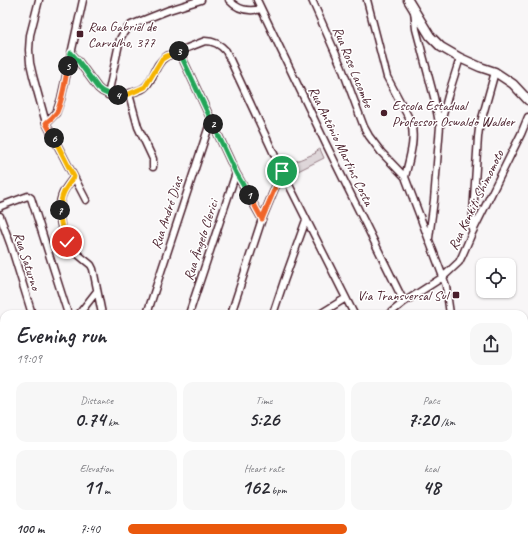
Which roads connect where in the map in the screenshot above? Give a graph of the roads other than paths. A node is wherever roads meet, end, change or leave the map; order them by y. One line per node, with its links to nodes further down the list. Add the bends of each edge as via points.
1 (39, 0): 24 (street, via 29,50 33,76)
2 (83, 0): 14 (street)
3 (201, 0): 18 (street, via 169,10 126,29 120,39)
4 (229, 0): 10 (street, via 242,10)
5 (257, 0): 10 (street, Rua Antônio Martins Costa)
6 (312, 0): 32 (street, Rua Rose Lacombe, via 364,127 381,152)
7 (367, 0): 32 (street, via 387,77 413,129 413,142)
8 (408, 0): 9 (main road)
9 (413, 8): 11 (main road); 12 (street)
10 (261, 9): 43 (street, Rua Antônio Martins Costa)
11 (433, 40): 12 (street, via 425,40); 15 (main road)
12 (420, 44): 20 (street)
13 (179, 51): 17 (street, via 162,59 145,87); 23 (street); 29 (street, via 205,41 218,43 223,47)
14 (71, 53): 18 (street, via 98,88); 24 (street, via 58,109)
15 (460, 58): 16 (main road); 19 (street)
16 (496, 72): 21 (main road); 38 (street, via 479,129)
17 (129, 94): 18 (street); 28 (street, via 138,127 153,159)
18 (108, 95)
19 (448, 96): 20 (street); 25 (street)
20 (434, 97): 25 (street)
21 (527, 97)
22 (528, 117): 27 (street, Rua Kenkiti Shimomoto)
23 (211, 120): 30 (street); 48 (street, Rua André Dias)
24 (46, 123): 31 (street)
25 (440, 126): 39 (street)
26 (528, 130): 27 (street)
27 (521, 134): 38 (street, Rua Kenkiti Shimomoto)
28 (154, 167)
29 (282, 171): 36 (street); 37 (street)
30 (236, 173): 36 (street); 49 (street, Rua Ângelo Clerici)
31 (74, 177): 33 (street); 41 (street, via 61,200 61,225 72,249 91,265)
32 (405, 177): 39 (street)
33 (86, 200)
34 (0, 207): 45 (street, via 30,197)
35 (0, 216): 44 (street, Rua Saturno)
36 (262, 219): 50 (street)
37 (306, 220): 42 (street); 51 (street)
38 (472, 232): 40 (street, Rua Kenkiti Shimomoto, via 459,262)
39 (429, 240): 40 (street)
40 (444, 277): 43 (street, Rua Kenkiti Shimomoto); 55 (street)
41 (97, 291): 46 (street); 47 (street)
42 (346, 298): 52 (street); 53 (street)
43 (404, 302): 54 (street, Rua Kenkiti Shimomoto)
44 (31, 310)
45 (67, 310)
46 (82, 310)
47 (101, 310)
48 (148, 310)
49 (190, 310)
50 (232, 310)
51 (274, 310)
52 (326, 310)
53 (352, 310)
54 (394, 310)
55 (449, 310)

